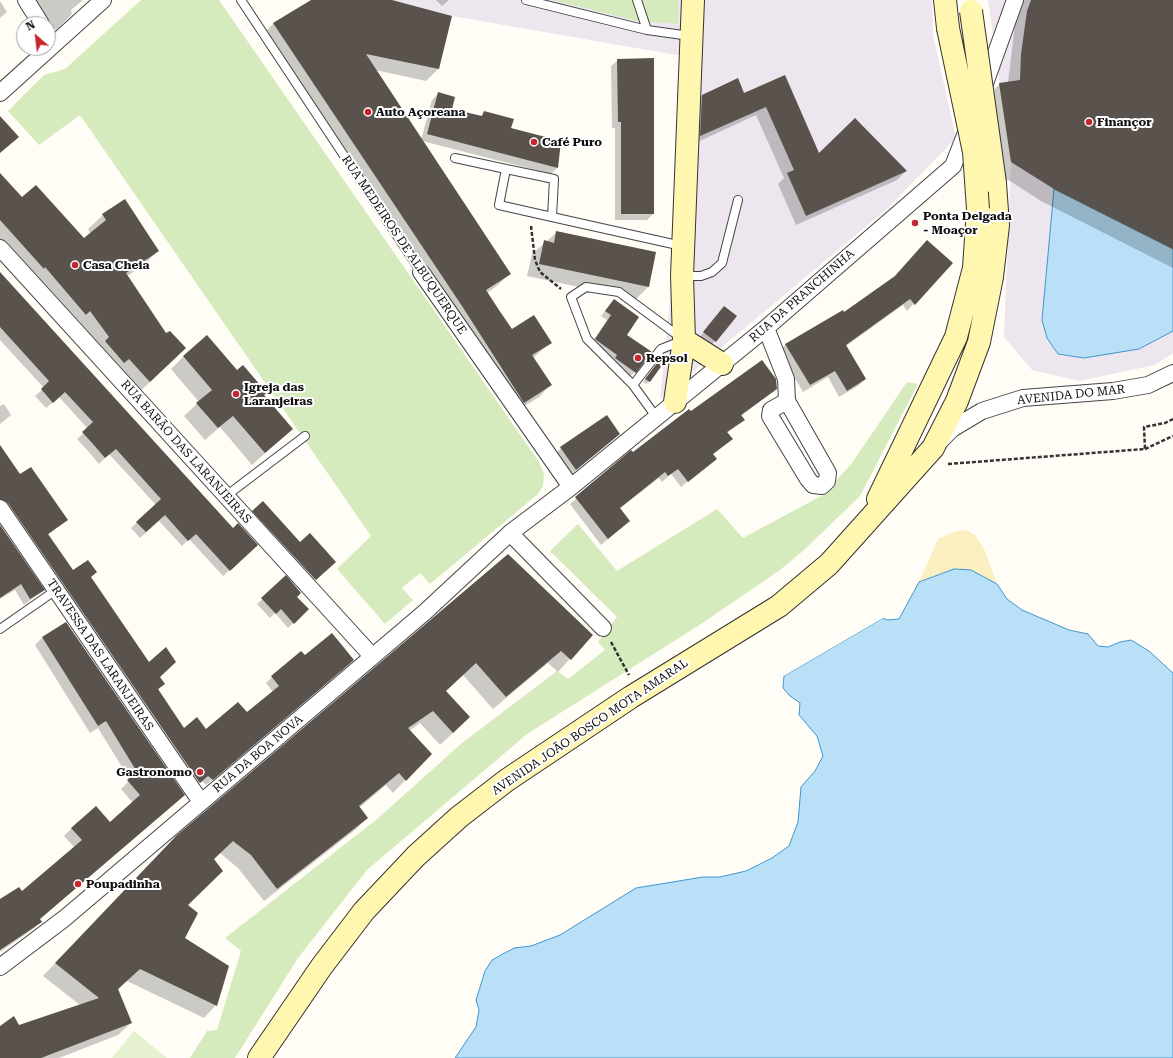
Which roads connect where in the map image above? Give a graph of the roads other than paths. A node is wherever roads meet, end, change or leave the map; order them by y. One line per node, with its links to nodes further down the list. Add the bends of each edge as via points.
1 (26, 0): 10 (street)
2 (103, 0): 12 (street)
3 (241, 0): 22 (lane, RUA MEDEIROS DE ALBUQUERQUE)
4 (526, 0): 11 (lane)
5 (637, 0): 11 (lane)
6 (693, 0): 13 (main road)
7 (946, 0): 37 (main road, AVENIDA JOÃO BOSCO MOTA AMARAL, bridge, via 948,28 974,152 978,209 974,268 956,337)
8 (1015, 0): 24 (street, RUA DA PRANCHINHA, via 953,166)
9 (971, 6): 33 (main road, AVENIDA JOÃO BOSCO MOTA AMARAL, bridge, via 995,183 998,225 992,277 978,342)
10 (36, 16)
11 (647, 30): 13 (lane)
12 (56, 35)
13 (692, 36): 20 (main road)
14 (35, 56): 15 (street)
15 (0, 93)
16 (455, 158): 17 (lane)
17 (506, 169): 19 (lane, via 554,179); 19 (lane, via 500,205)
18 (738, 200): 23 (lane, via 722,263 712,272 701,276)
19 (552, 217): 20 (lane)
20 (684, 247): 23 (main road)
21 (0, 248): 35 (street, RUA BARÃO DAS LARANJEIRAS)
22 (420, 272): 34 (street, RUA MEDEIROS DE ALBUQUERQUE)
23 (682, 276): 25 (main road)
24 (766, 328): 26 (street, RUA DA PRANCHINHA); 29 (street, via 786,379)
25 (684, 340): 26 (main road); 28 (lane, via 661,349); 28 (lane, via 619,292 586,287 571,297 588,339); 30 (main road)
26 (722, 364): 30 (street, RUA DA PRANCHINHA)
27 (1173, 373): 33 (street, AVENIDA DO MAR, via 1148,385 1113,391 1023,398 989,408 952,429)
28 (633, 385): 31 (lane)
29 (787, 401): 29 (street, via 828,473 827,481 822,486 813,485 808,479 770,416 771,410)
30 (675, 402): 31 (street, RUA DA PRANCHINHA)
31 (656, 418): 34 (street, RUA DA PRANCHINHA)
32 (305, 436): 35 (lane)
33 (939, 456): 37 (main road, AVENIDA JOÃO BOSCO MOTA AMARAL)
34 (571, 487): 38 (street, RUA DA PRANCHINHA)
35 (226, 496): 42 (street, RUA BARÃO DAS LARANJEIRAS)
36 (0, 508): 39 (street, TRAVESSA DAS LARANJEIRAS)
37 (870, 517): 45 (main road, AVENIDA JOÃO BOSCO MOTA AMARAL, via 829,564 779,606 631,697 508,780 460,817 416,856 364,911 322,966)
38 (510, 533): 40 (street); 42 (street, RUA DA BOA NOVA)
39 (56, 590): 41 (lane); 43 (street, TRAVESSA DAS LARANJEIRAS)
40 (603, 628)
41 (0, 629)
42 (372, 656): 43 (street, RUA DA BOA NOVA)
43 (200, 802): 44 (street, RUA DA BOA NOVA, via 65,918)
44 (0, 966)
45 (259, 1058)

